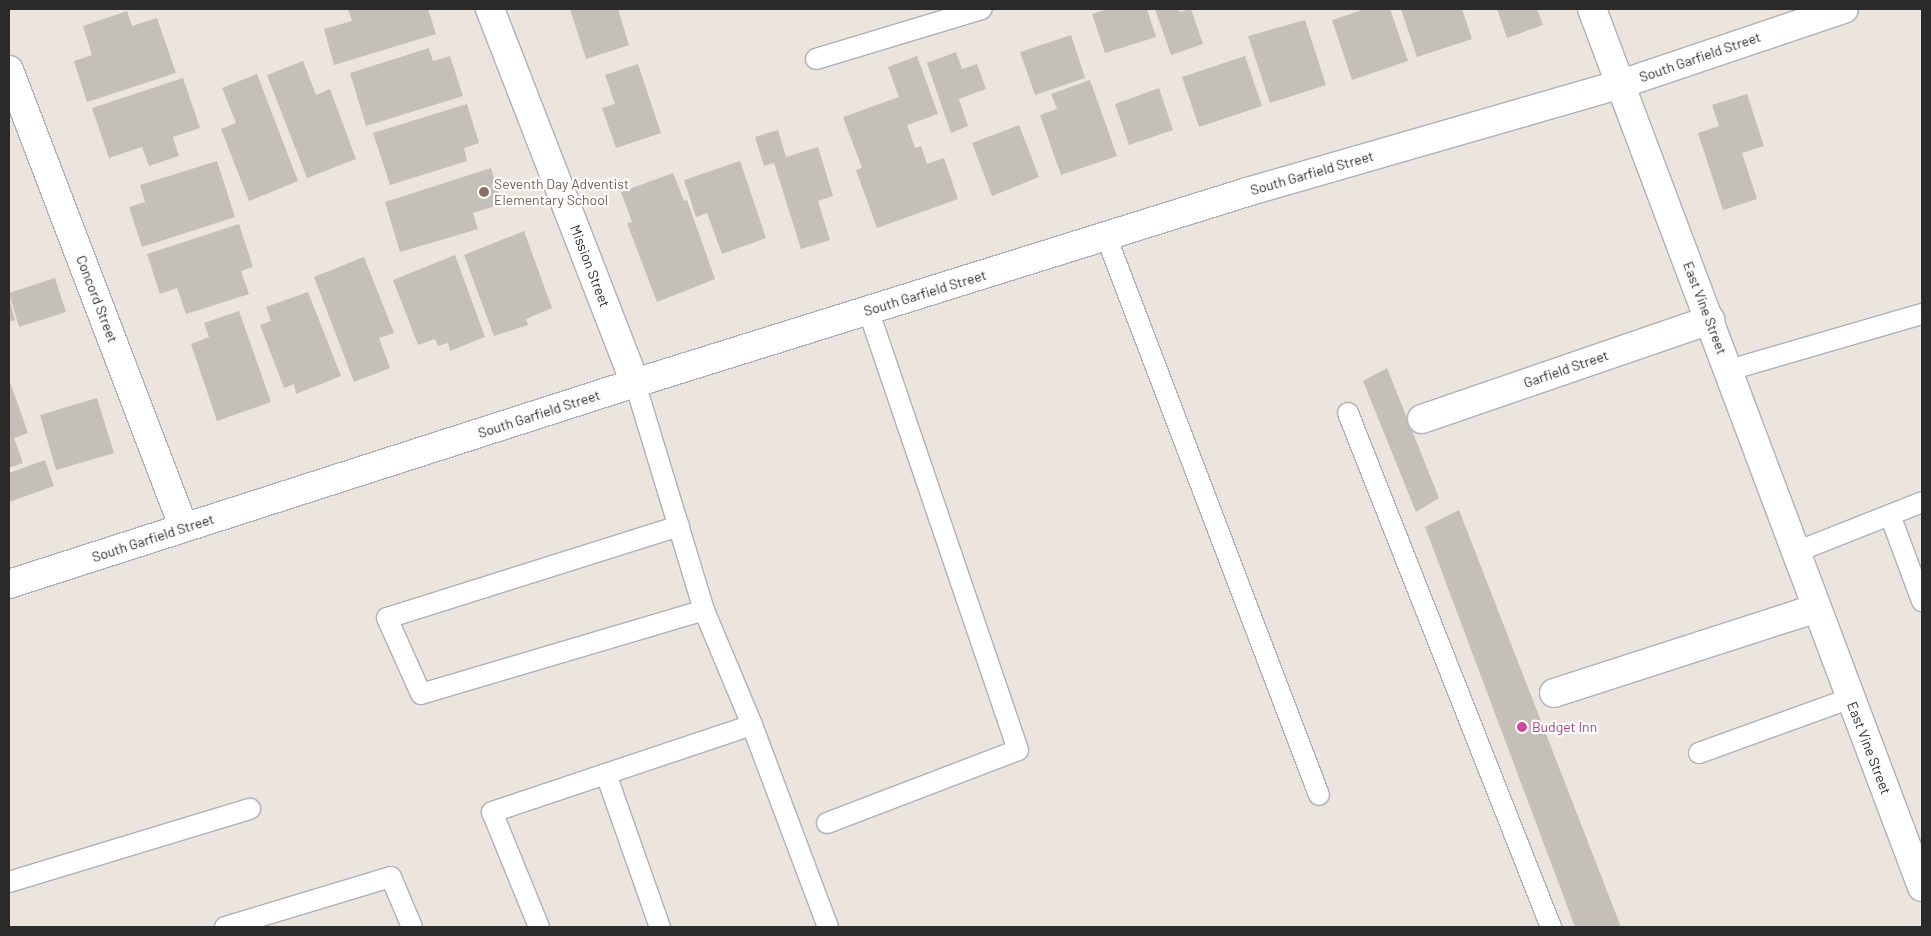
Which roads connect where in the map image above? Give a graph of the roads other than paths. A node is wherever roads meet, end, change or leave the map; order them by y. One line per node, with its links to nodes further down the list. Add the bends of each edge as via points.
1 (490, 9): 13 (street, Mission Street)
2 (982, 9): 5 (lane)
3 (1592, 9): 7 (street, East Vine Street)
4 (1844, 9): 7 (street, South Garfield Street)
5 (816, 59)
6 (9, 70): 19 (street, Concord Street)
7 (1621, 84): 8 (street, South Garfield Street); 11 (street, East Vine Street)
8 (1106, 236): 9 (street, South Garfield Street); 30 (lane)
9 (868, 310): 13 (street, South Garfield Street); 32 (lane, via 1018,750)
10 (1922, 314): 12 (lane)
11 (1710, 320): 12 (street, East Vine Street); 15 (street, Garfield Street)
12 (1728, 370): 20 (street, East Vine Street)
13 (635, 383): 18 (lane); 19 (street, South Garfield Street)
14 (1348, 413): 40 (lane)
15 (1422, 419)
16 (1922, 502): 17 (lane)
17 (1890, 515): 20 (lane); 22 (lane)
18 (679, 526): 24 (lane); 24 (lane, via 387,618 421,694)
19 (184, 528): 21 (street, South Garfield Street)
20 (1796, 552): 23 (street, East Vine Street)
21 (9, 584)
22 (1922, 601)
23 (1817, 608): 25 (street); 26 (street, East Vine Street)
24 (704, 610): 27 (lane)
25 (1554, 693)
26 (1851, 698): 28 (lane); 34 (street, East Vine Street)
27 (752, 725): 29 (lane); 39 (lane)
28 (1699, 753)
29 (606, 774): 37 (lane, via 492,812); 38 (lane)
30 (1319, 795)
31 (250, 809): 33 (lane)
32 (827, 823)
33 (9, 882)
34 (1922, 887)
35 (225, 927): 36 (lane, via 391,877)
36 (412, 927)
37 (538, 927)
38 (660, 927)
39 (828, 927)
40 (1551, 927)

